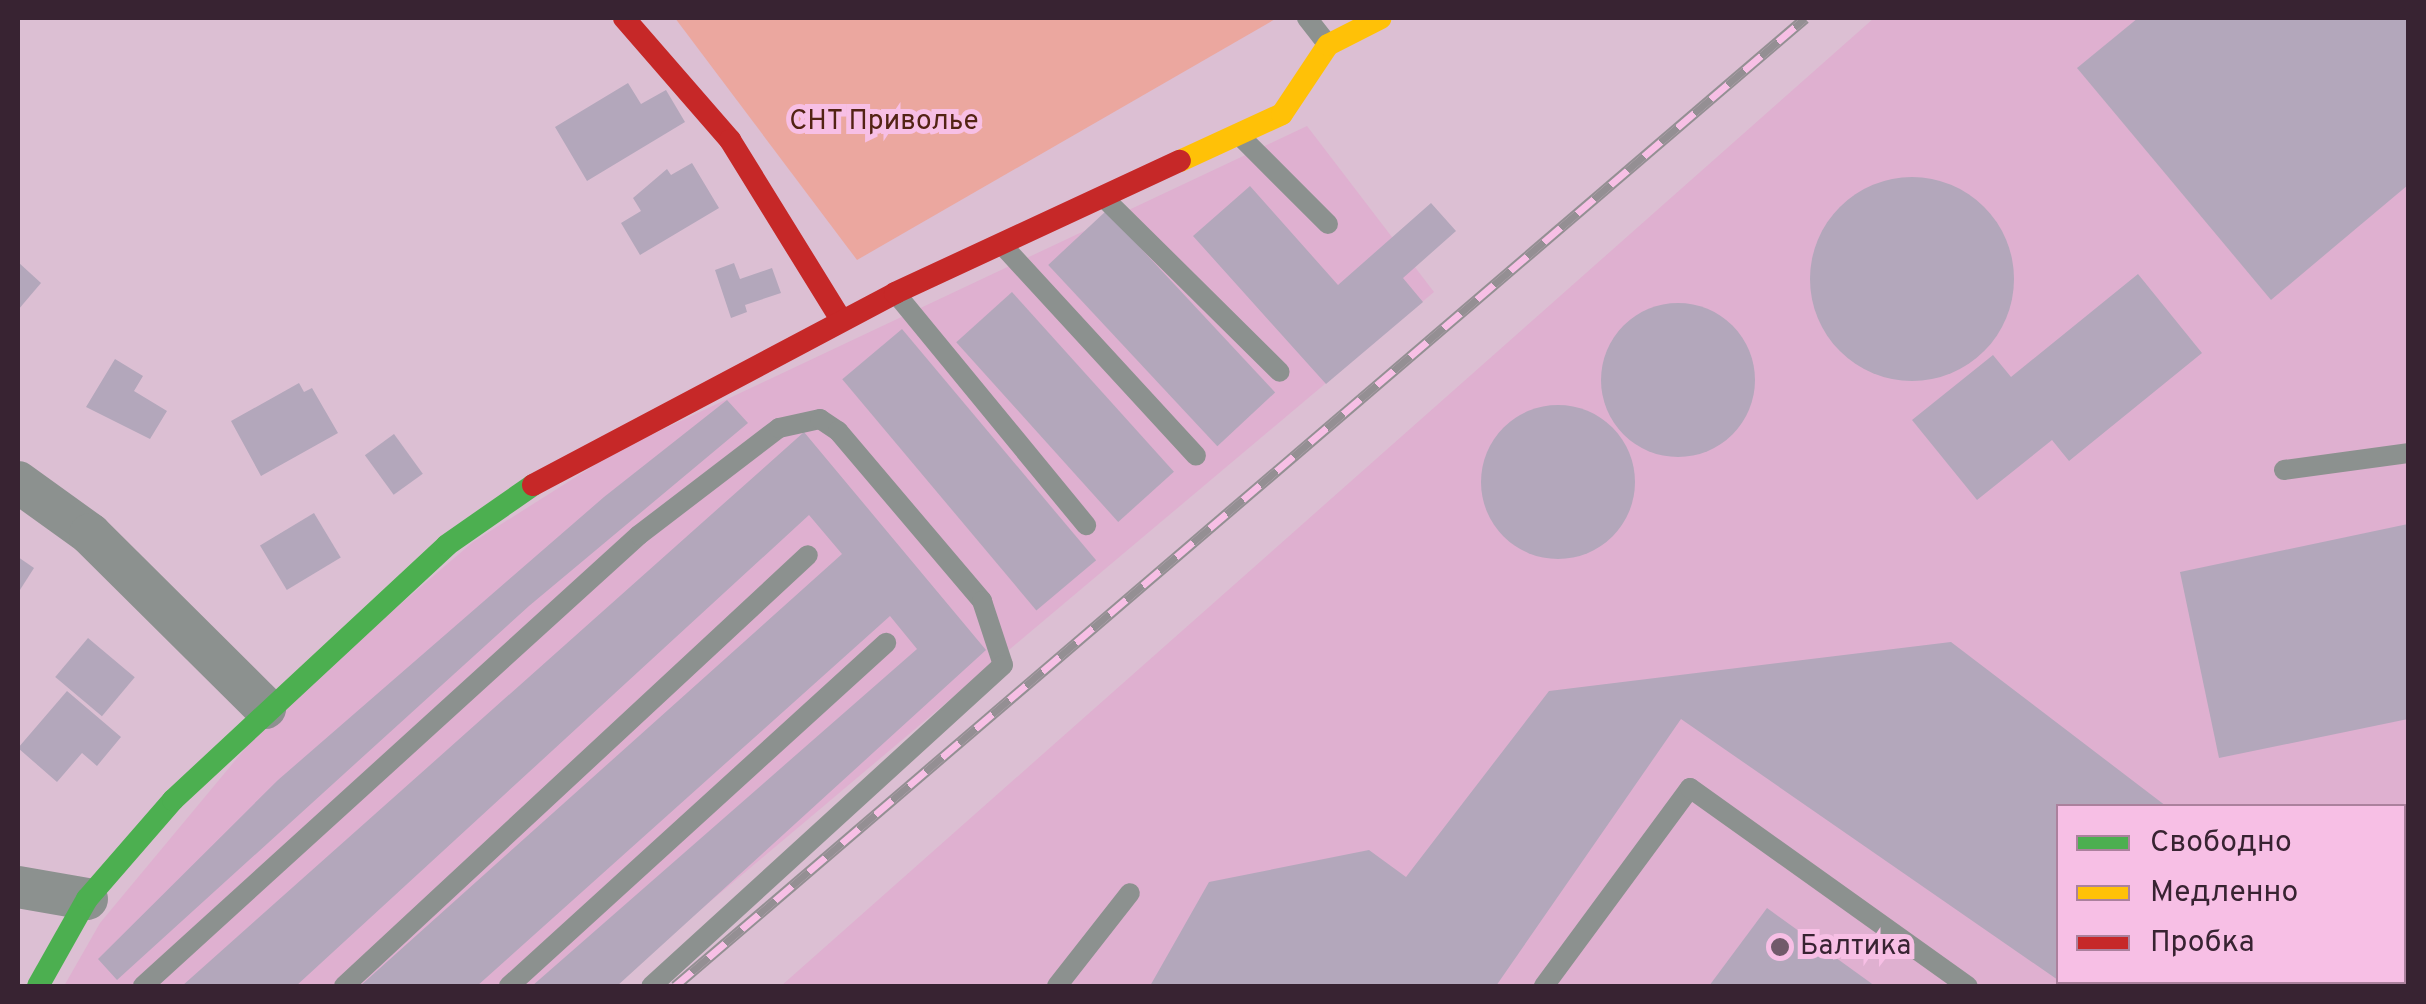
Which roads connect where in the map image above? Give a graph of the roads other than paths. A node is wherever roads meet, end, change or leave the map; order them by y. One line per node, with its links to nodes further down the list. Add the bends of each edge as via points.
1 (624, 18): 10 (street, via 730,140)
2 (1307, 18): 4 (lane)
3 (1381, 18): 4 (street)
4 (1328, 45): 5 (street, via 1282,114)
5 (1238, 134): 6 (street); 7 (lane)
6 (1103, 197): 8 (street); 11 (lane)
7 (1328, 224)
8 (1001, 244): 9 (street); 13 (lane)
9 (896, 293): 10 (street); 16 (lane)
10 (841, 320): 19 (street, via 519,492 447,545)
11 (1280, 372)
12 (2408, 453): 14 (lane)
13 (1196, 456)
14 (2284, 470)
15 (18, 482): 19 (street, via 79,524)
16 (1086, 525)
17 (808, 555): 25 (lane)
18 (886, 643): 26 (lane)
19 (265, 708): 22 (street)
20 (18, 887): 22 (street)
21 (1130, 893): 28 (lane)
22 (86, 899): 23 (street)
23 (38, 986)
24 (142, 986): 27 (lane, via 638,535 779,428 820,418 982,601 1003,666)
25 (344, 986)
26 (509, 986)
27 (652, 986)
28 (1057, 986)
29 (1544, 986): 30 (lane, via 1690,788)
30 (1968, 986)

